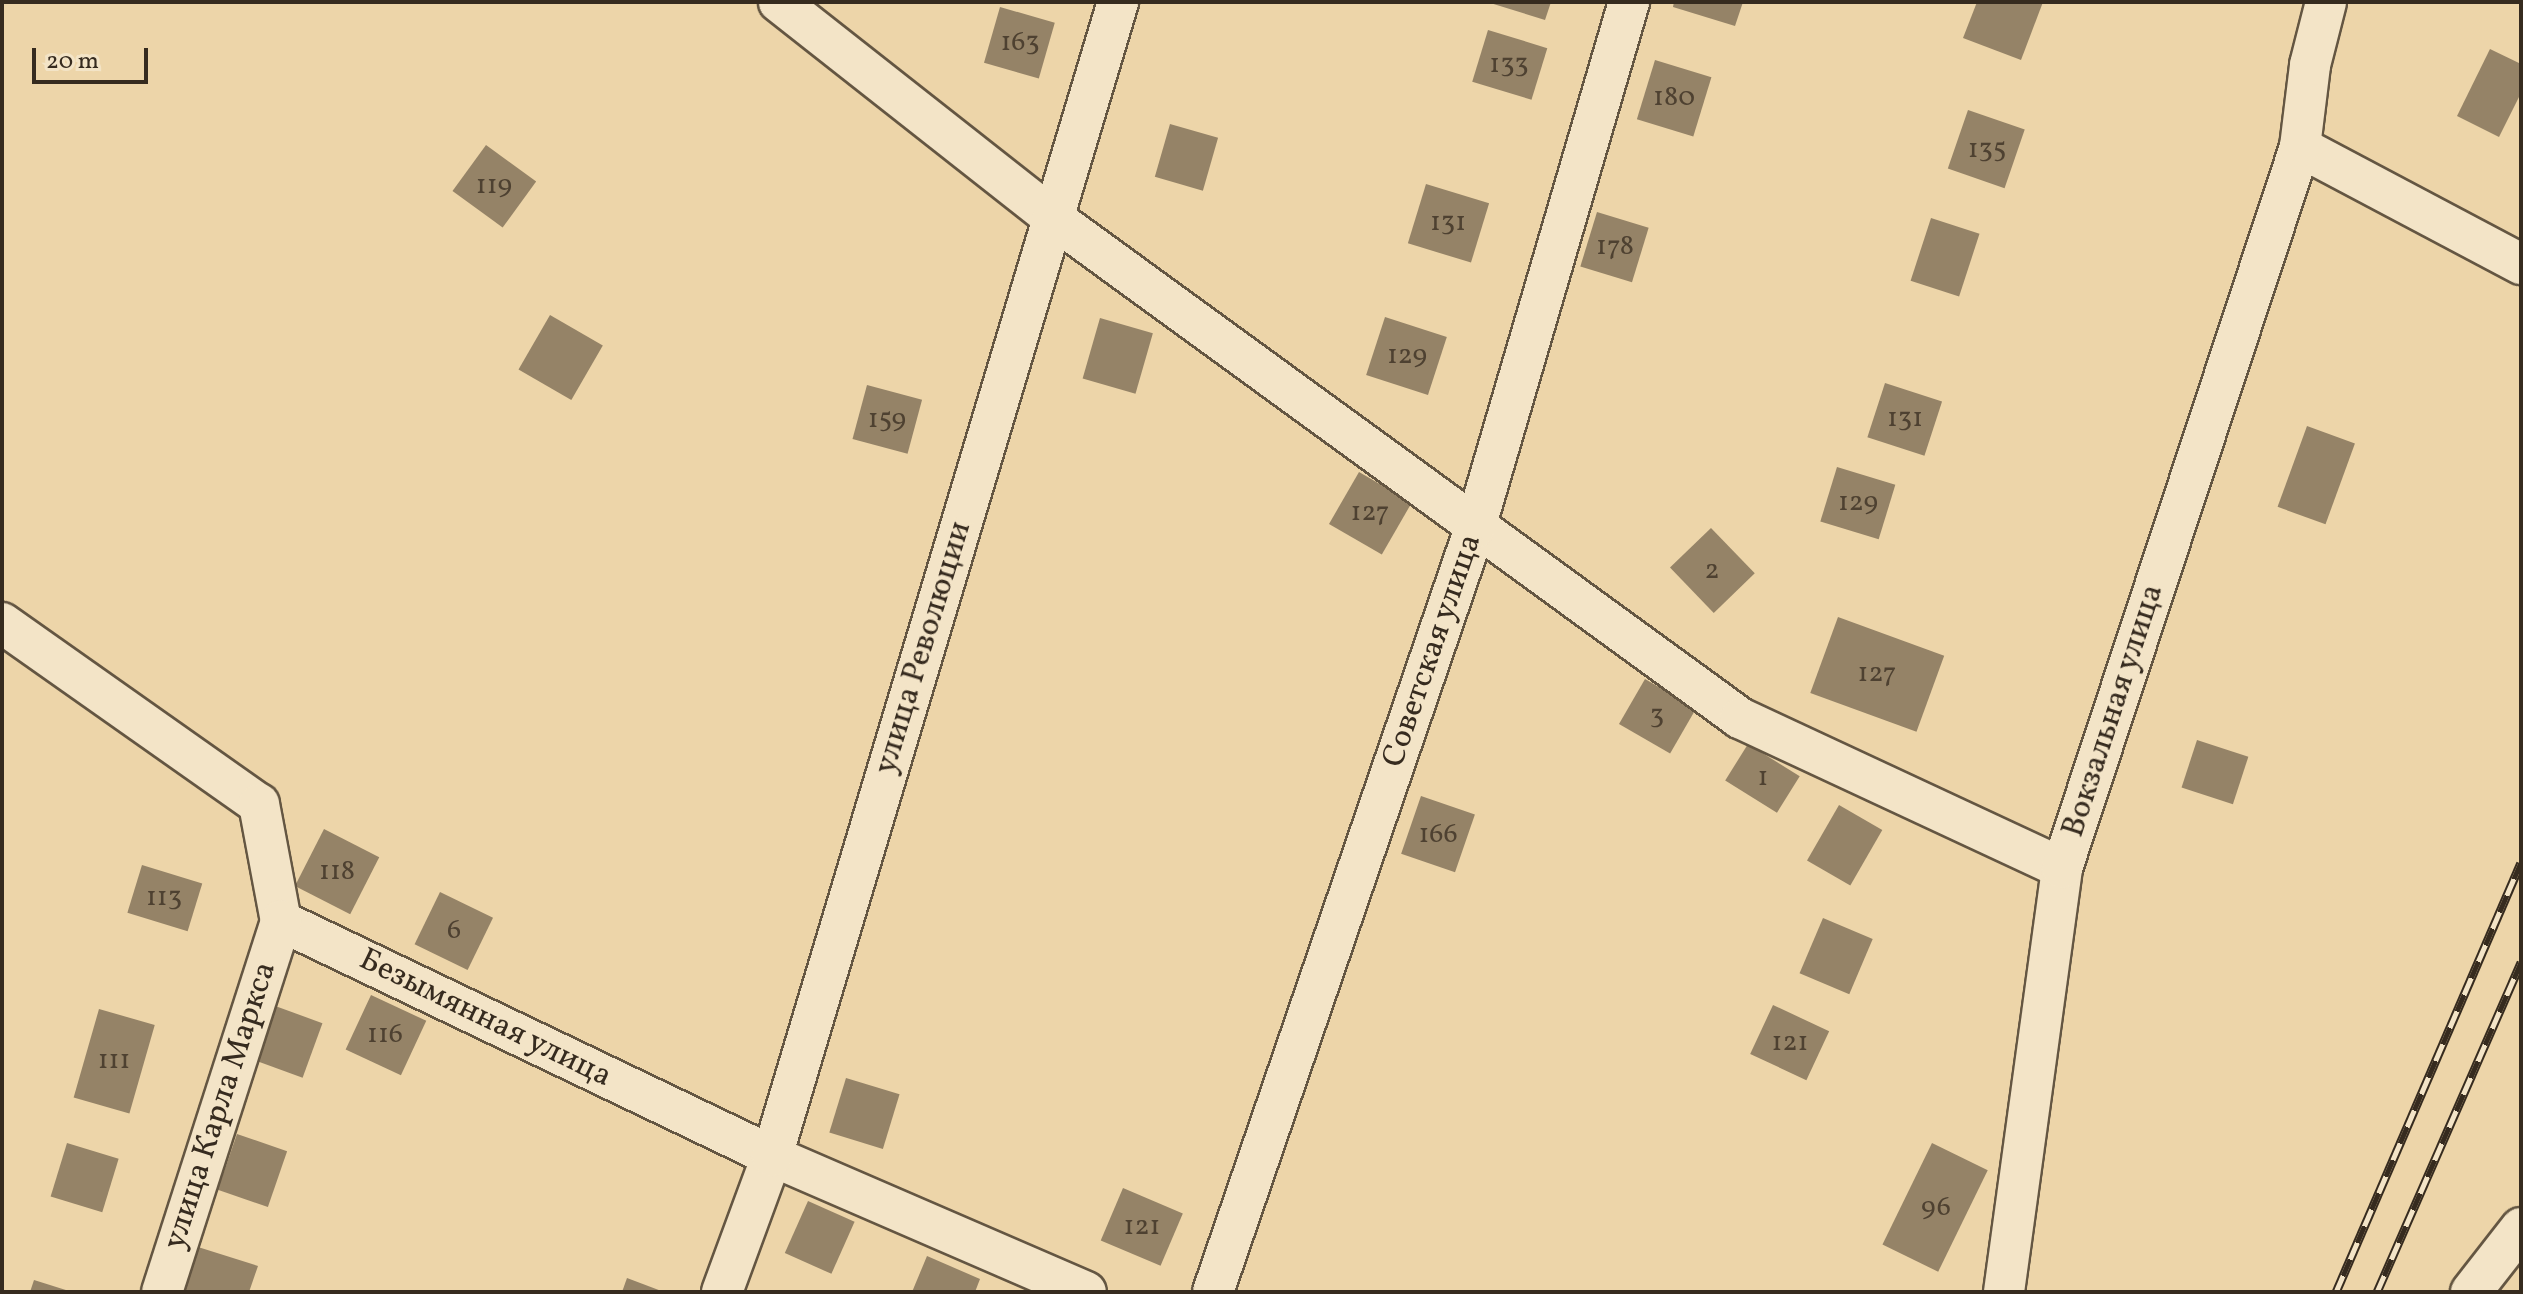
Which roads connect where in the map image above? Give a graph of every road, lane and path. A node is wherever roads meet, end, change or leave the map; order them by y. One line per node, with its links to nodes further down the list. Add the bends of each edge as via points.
1 (779, 2): 6 (street)
2 (1118, 2): 6 (street, улица Революции)
3 (1629, 2): 8 (street, Советская улица)
4 (2326, 2): 5 (street, Вокзальная улица, via 2310,65)
5 (2300, 147): 7 (street); 10 (street, Вокзальная улица)
6 (1053, 218): 8 (street); 12 (street, улица Революции)
7 (2521, 264)
8 (1475, 528): 10 (street, via 1740,718); 17 (street, Советская улица)
9 (2, 623): 11 (street, via 259,804)
10 (2062, 868): 18 (street, Вокзальная улица)
11 (281, 921): 12 (street, Безымянная улица); 14 (street, улица Карла Маркса)
12 (772, 1156): 15 (street, улица Революции); 16 (street, Безымянная улица)
13 (2521, 1228): 19 (street)
14 (162, 1292)
15 (722, 1292)
16 (1086, 1292)
17 (1213, 1292)
18 (2004, 1292)
19 (2471, 1292)

